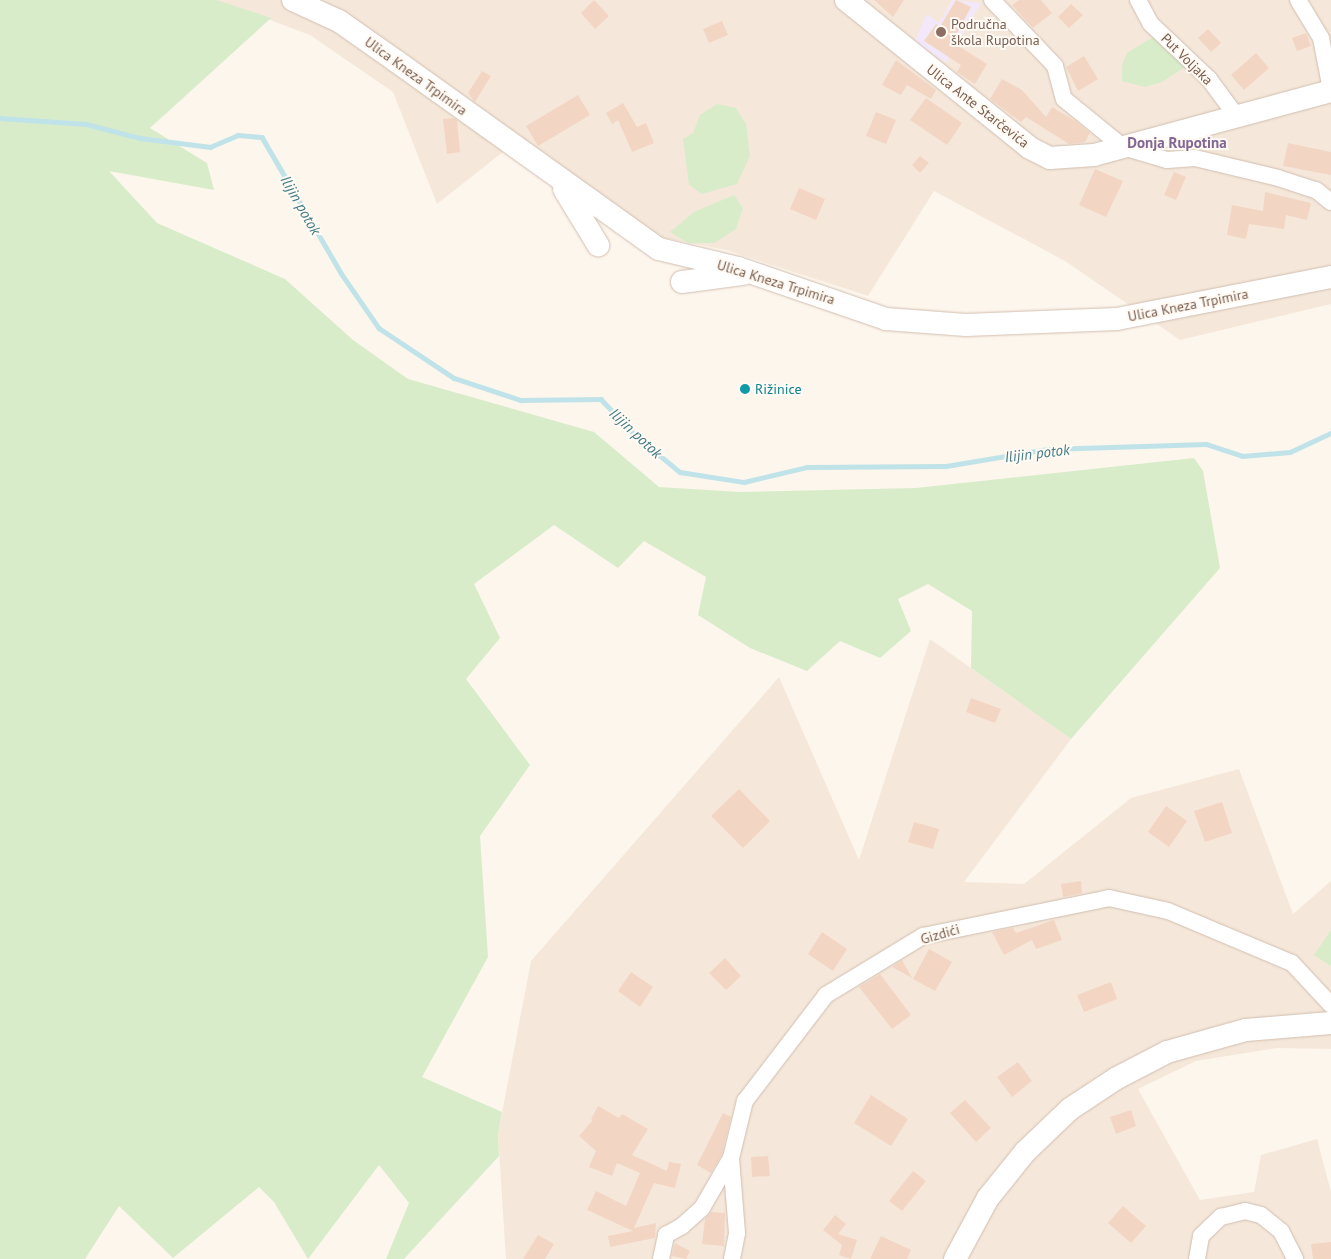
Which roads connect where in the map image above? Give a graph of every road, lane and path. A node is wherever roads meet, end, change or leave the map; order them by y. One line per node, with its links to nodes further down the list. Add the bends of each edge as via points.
1 (293, 0): 9 (main road, Ulica Kneza Trpimira, via 338,21)
2 (846, 0): 8 (main road, Ulica Ante Starčevića, via 1030,148 1050,158 1069,159)
3 (992, 0): 8 (street, via 1055,66 1064,99)
4 (1138, 0): 7 (street, Put Voljaka, via 1151,24 1209,79)
5 (1298, 0): 6 (street, via 1322,38)
6 (1331, 90): 7 (main road, Ulica Ante Starčevića)
7 (1237, 117): 8 (main road, Ulica Ante Starčevića)
8 (1122, 147): 10 (street, via 1167,160 1194,158 1278,178 1316,190)
9 (555, 176): 11 (main road, via 583,216); 12 (main road, Ulica Kneza Trpimira, via 659,249)
10 (1331, 202)
11 (598, 245)
12 (754, 273): 13 (main road, Ulica Kneza Trpimira, via 886,319 966,325 1117,319); 14 (main road)
13 (1331, 277)
14 (682, 282)
15 (1331, 1005): 17 (street, Gizdići, via 1292,963 1168,912 1109,898 924,936 826,995 746,1101)
16 (1331, 1022): 20 (main road, via 1246,1030 1167,1052 1070,1109 1025,1152 988,1198)
17 (730, 1158): 18 (street, via 702,1208 666,1235); 19 (street, Gizdići, via 737,1233)
18 (661, 1259)
19 (732, 1259)
20 (956, 1259)
21 (1197, 1259): 22 (street, via 1201,1236 1221,1216 1245,1211 1261,1215 1281,1231)
22 (1295, 1259)

